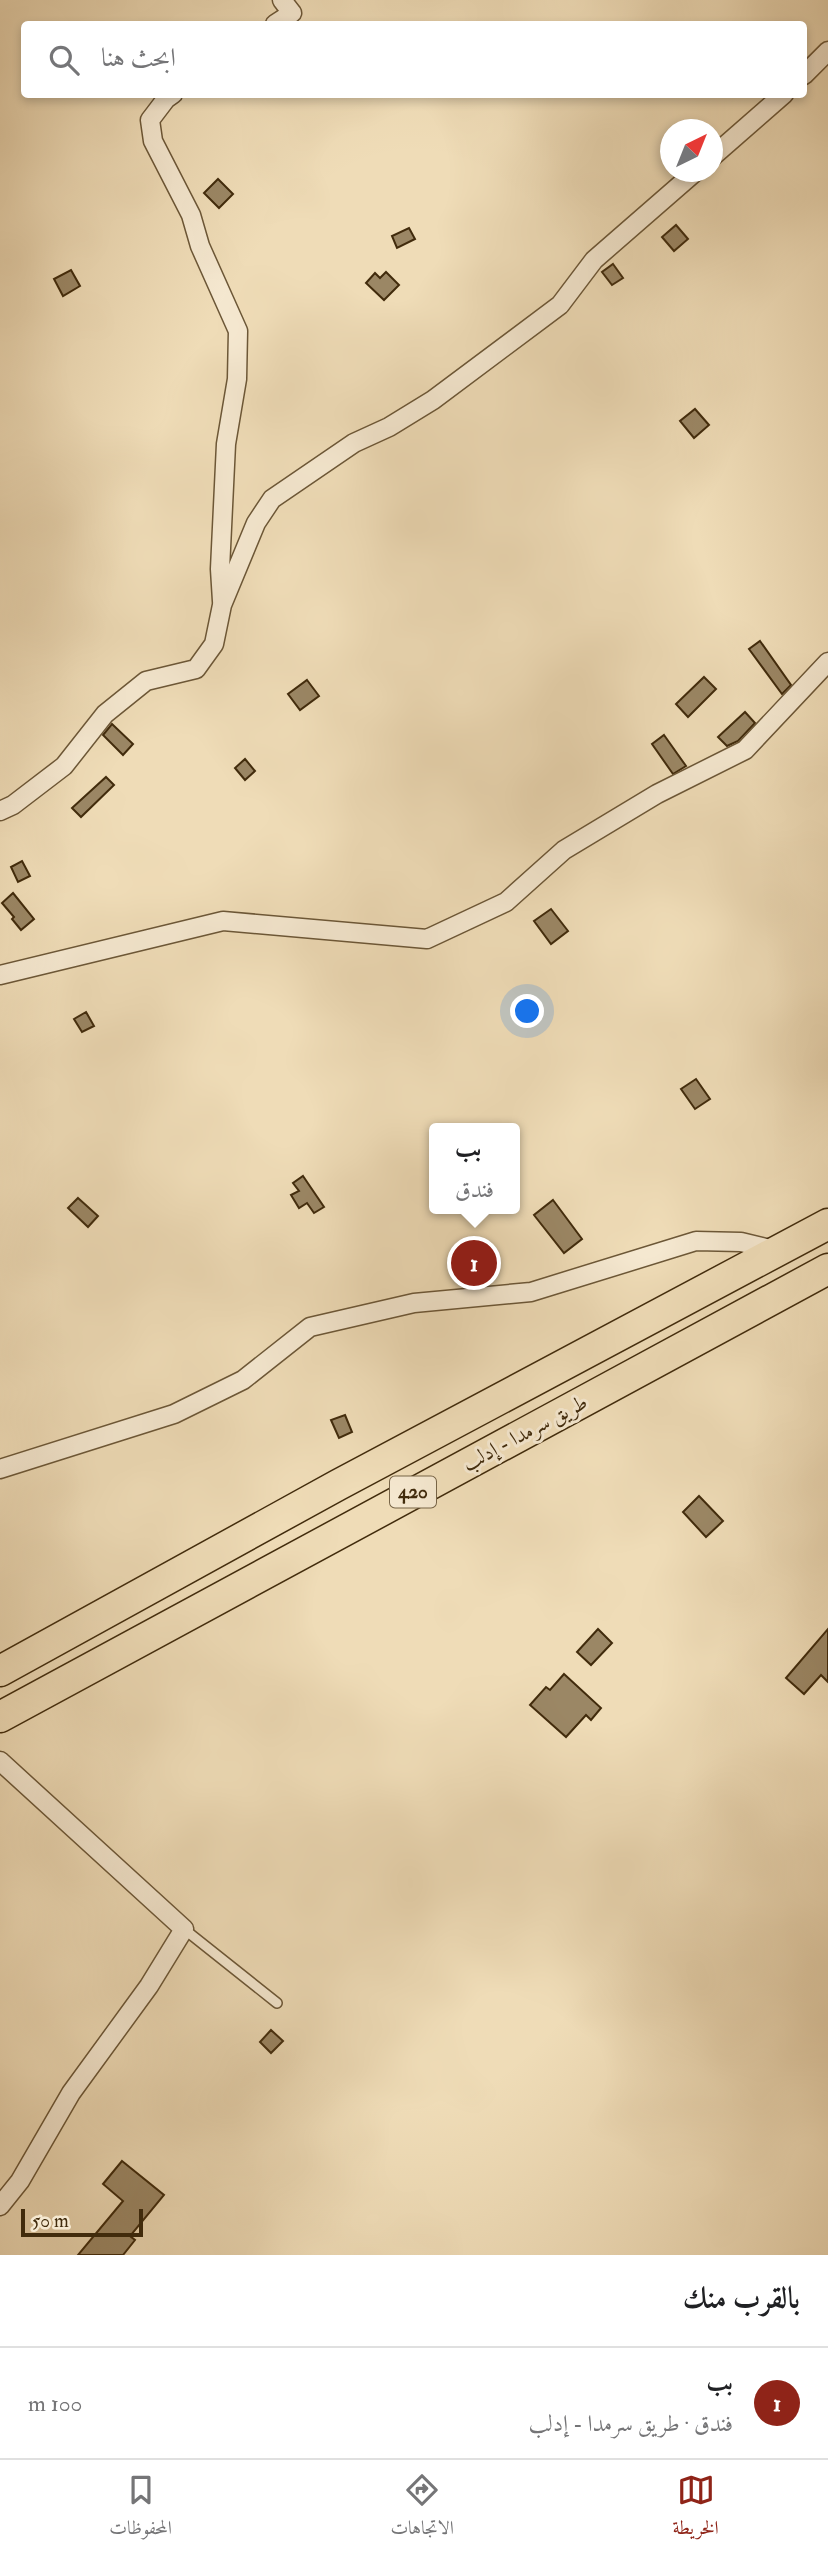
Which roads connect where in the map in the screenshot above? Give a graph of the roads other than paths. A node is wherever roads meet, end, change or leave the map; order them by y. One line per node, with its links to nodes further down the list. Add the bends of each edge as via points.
1 (282, 0): 2 (street, via 292,13)
2 (280, 21)
3 (828, 51): 4 (street)
4 (807, 71)
5 (167, 98): 9 (street, via 150,120 153,141 191,215 238,331 237,379 226,443)
6 (779, 98): 7 (street)
7 (723, 147)
8 (684, 182): 9 (street, via 594,260 550,313 433,400 354,443 272,499 256,523)
9 (222, 604): 11 (street, via 214,644 196,669 146,681 105,715 64,766)
10 (828, 662): 12 (street, via 745,750 657,794 564,850 506,902 427,940 223,921)
11 (0, 811)
12 (0, 975)
13 (828, 1224): 14 (highway, طريق سرمدا - إدلب / 420)
14 (778, 1251): 16 (street, via 741,1242 696,1241 531,1292 414,1303 310,1326 243,1380 174,1414); 17 (highway, طريق سرمدا - إدلب / 420)
15 (828, 1269): 18 (highway, طريق سرمدا - إدلب / 420)
16 (0, 1469)
17 (338, 1485): 18 (highway); 19 (highway, طريق سرمدا - إدلب / 420)
18 (360, 1521): 20 (highway, طريق سرمدا - إدلب / 420)
19 (0, 1671)
20 (0, 1717)
21 (0, 1761): 22 (street)
22 (184, 1929): 23 (lane); 24 (street)
23 (277, 2003)
24 (0, 2206)

